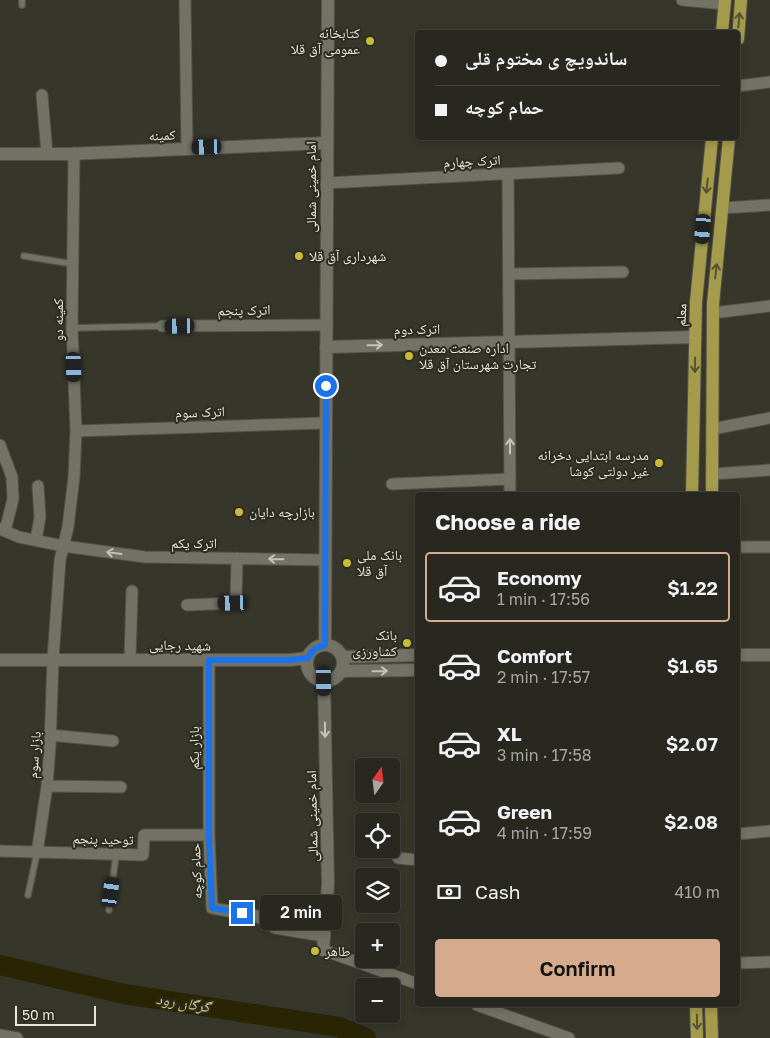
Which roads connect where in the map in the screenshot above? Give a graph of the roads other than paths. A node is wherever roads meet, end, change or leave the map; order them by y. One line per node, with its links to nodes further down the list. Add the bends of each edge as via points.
1 (185, 0): 14 (street)
2 (328, 0): 13 (main road, امام خمینی شمالی)
3 (682, 0): 5 (street)
4 (741, 0): 7 (main road, one-way to 4)
5 (725, 2): 6 (main road)
6 (722, 30)
7 (739, 30)
8 (770, 82): 9 (street)
9 (740, 86)
10 (42, 95): 17 (street)
11 (712, 140): 27 (main road, معلم, one-way to 27)
12 (729, 140): 22 (main road)
13 (326, 143): 14 (main road, کمینه); 20 (main road, امام خمینی شمالی)
14 (188, 148): 15 (main road, کمینه)
15 (74, 153): 17 (main road, کمینه); 24 (street, کمینه دو)
16 (0, 154): 17 (main road, کمینه)
17 (47, 154)
18 (619, 168): 19 (street, اترک چهارم)
19 (508, 175): 20 (street, اترک چهارم); 26 (street)
20 (326, 183): 30 (main road, امام خمینی شمالی)
21 (770, 205): 22 (street)
22 (723, 208): 29 (main road, one-way to 22)
23 (24, 256): 24 (lane)
24 (73, 264): 32 (street, کمینه دو)
25 (623, 272): 26 (street)
26 (509, 274): 34 (street)
27 (696, 302): 29 (main road, via 706,295); 33 (main road, معلم)
28 (770, 306): 29 (street)
29 (713, 308): 38 (main road)
30 (327, 325): 31 (street, اترک پنجم); 35 (main road, امام خمینی شمالی)
31 (162, 326): 32 (lane)
32 (72, 328): 39 (street, کمینه دو)
33 (695, 337): 34 (main road, اترک دوم); 47 (main road, معلم, one-way to 47)
34 (509, 342): 35 (main road, اترک دوم, one-way to 34); 43 (street, one-way to 34)
35 (326, 347): 37 (main road, امام خمینی شمالی)
36 (770, 418): 38 (street)
37 (325, 423): 39 (street, اترک سوم); 55 (main road, امام خمینی شمالی)
38 (712, 429): 42 (main road)
39 (76, 431): 51 (street, کمینه دو, via 74,477)
40 (0, 445): 49 (street, via 12,477 13,491)
41 (770, 470): 42 (street)
42 (712, 474): 48 (main road)
43 (510, 479): 44 (street); 46 (street)
44 (392, 484)
45 (38, 486): 50 (street, via 40,517)
46 (510, 492)
47 (692, 492)
48 (712, 492)
49 (3, 530): 50 (street, اترک یکم)
50 (36, 540): 51 (street, اترک یکم)
51 (63, 546): 54 (street, اترک یکم, one-way to 51, via 145,558); 64 (street, بازار سوم)
52 (740, 546): 53 (street)
53 (770, 547)
54 (238, 558): 55 (street, اترک یکم, one-way to 54); 57 (street, via 236,603)
55 (325, 560): 58 (main road, امام خمینی شمالی)
56 (132, 591): 65 (street)
57 (187, 605)
58 (325, 645): 62 (main road, via 332,646); 63 (main road, via 314,649)
59 (415, 655): 62 (main road)
60 (770, 655): 61 (main road)
61 (740, 656)
62 (343, 657): 69 (main road)
63 (308, 658): 67 (main road, شهید رجایی); 70 (main road, via 312,676)
64 (53, 659): 65 (main road, شهید رجایی); 66 (main road, شهید رجایی); 71 (street, بازار سوم)
65 (130, 659): 67 (main road, شهید رجایی)
66 (0, 660)
67 (209, 660): 77 (street, بازار یکم)
68 (415, 670): 69 (main road, one-way to 68)
69 (342, 671): 70 (main road, via 337,677)
70 (324, 681): 85 (main road, امام خمینی شمالی, one-way to 85, via 328,884)
71 (50, 735): 72 (street); 73 (street, بازار سوم)
72 (113, 741)
73 (47, 786): 74 (street); 79 (street, بازار سوم)
74 (122, 787)
75 (770, 831): 76 (street)
76 (740, 834)
77 (209, 835): 80 (street, توحید پنجم, via 144,835 143,855); 85 (street, حمام کوچه, via 212,908 257,916 275,928)
78 (0, 851): 79 (street, توحید پنجم)
79 (37, 853): 80 (street, توحید پنجم); 83 (lane)
80 (116, 855): 84 (lane)
81 (398, 858): 82 (street)
82 (415, 860)
83 (28, 895)
84 (109, 910)
85 (324, 936): 86 (main road, امام خمینی شمالی)
86 (323, 950): 89 (street)
87 (770, 962): 88 (street)
88 (740, 963)
89 (415, 983)
90 (483, 1007): 95 (street)
91 (696, 1007): 96 (main road, one-way to 96)
92 (712, 1007): 97 (main road)
93 (0, 1035): 94 (street)
94 (17, 1038)
95 (569, 1038)
96 (697, 1038)
97 (712, 1038)

